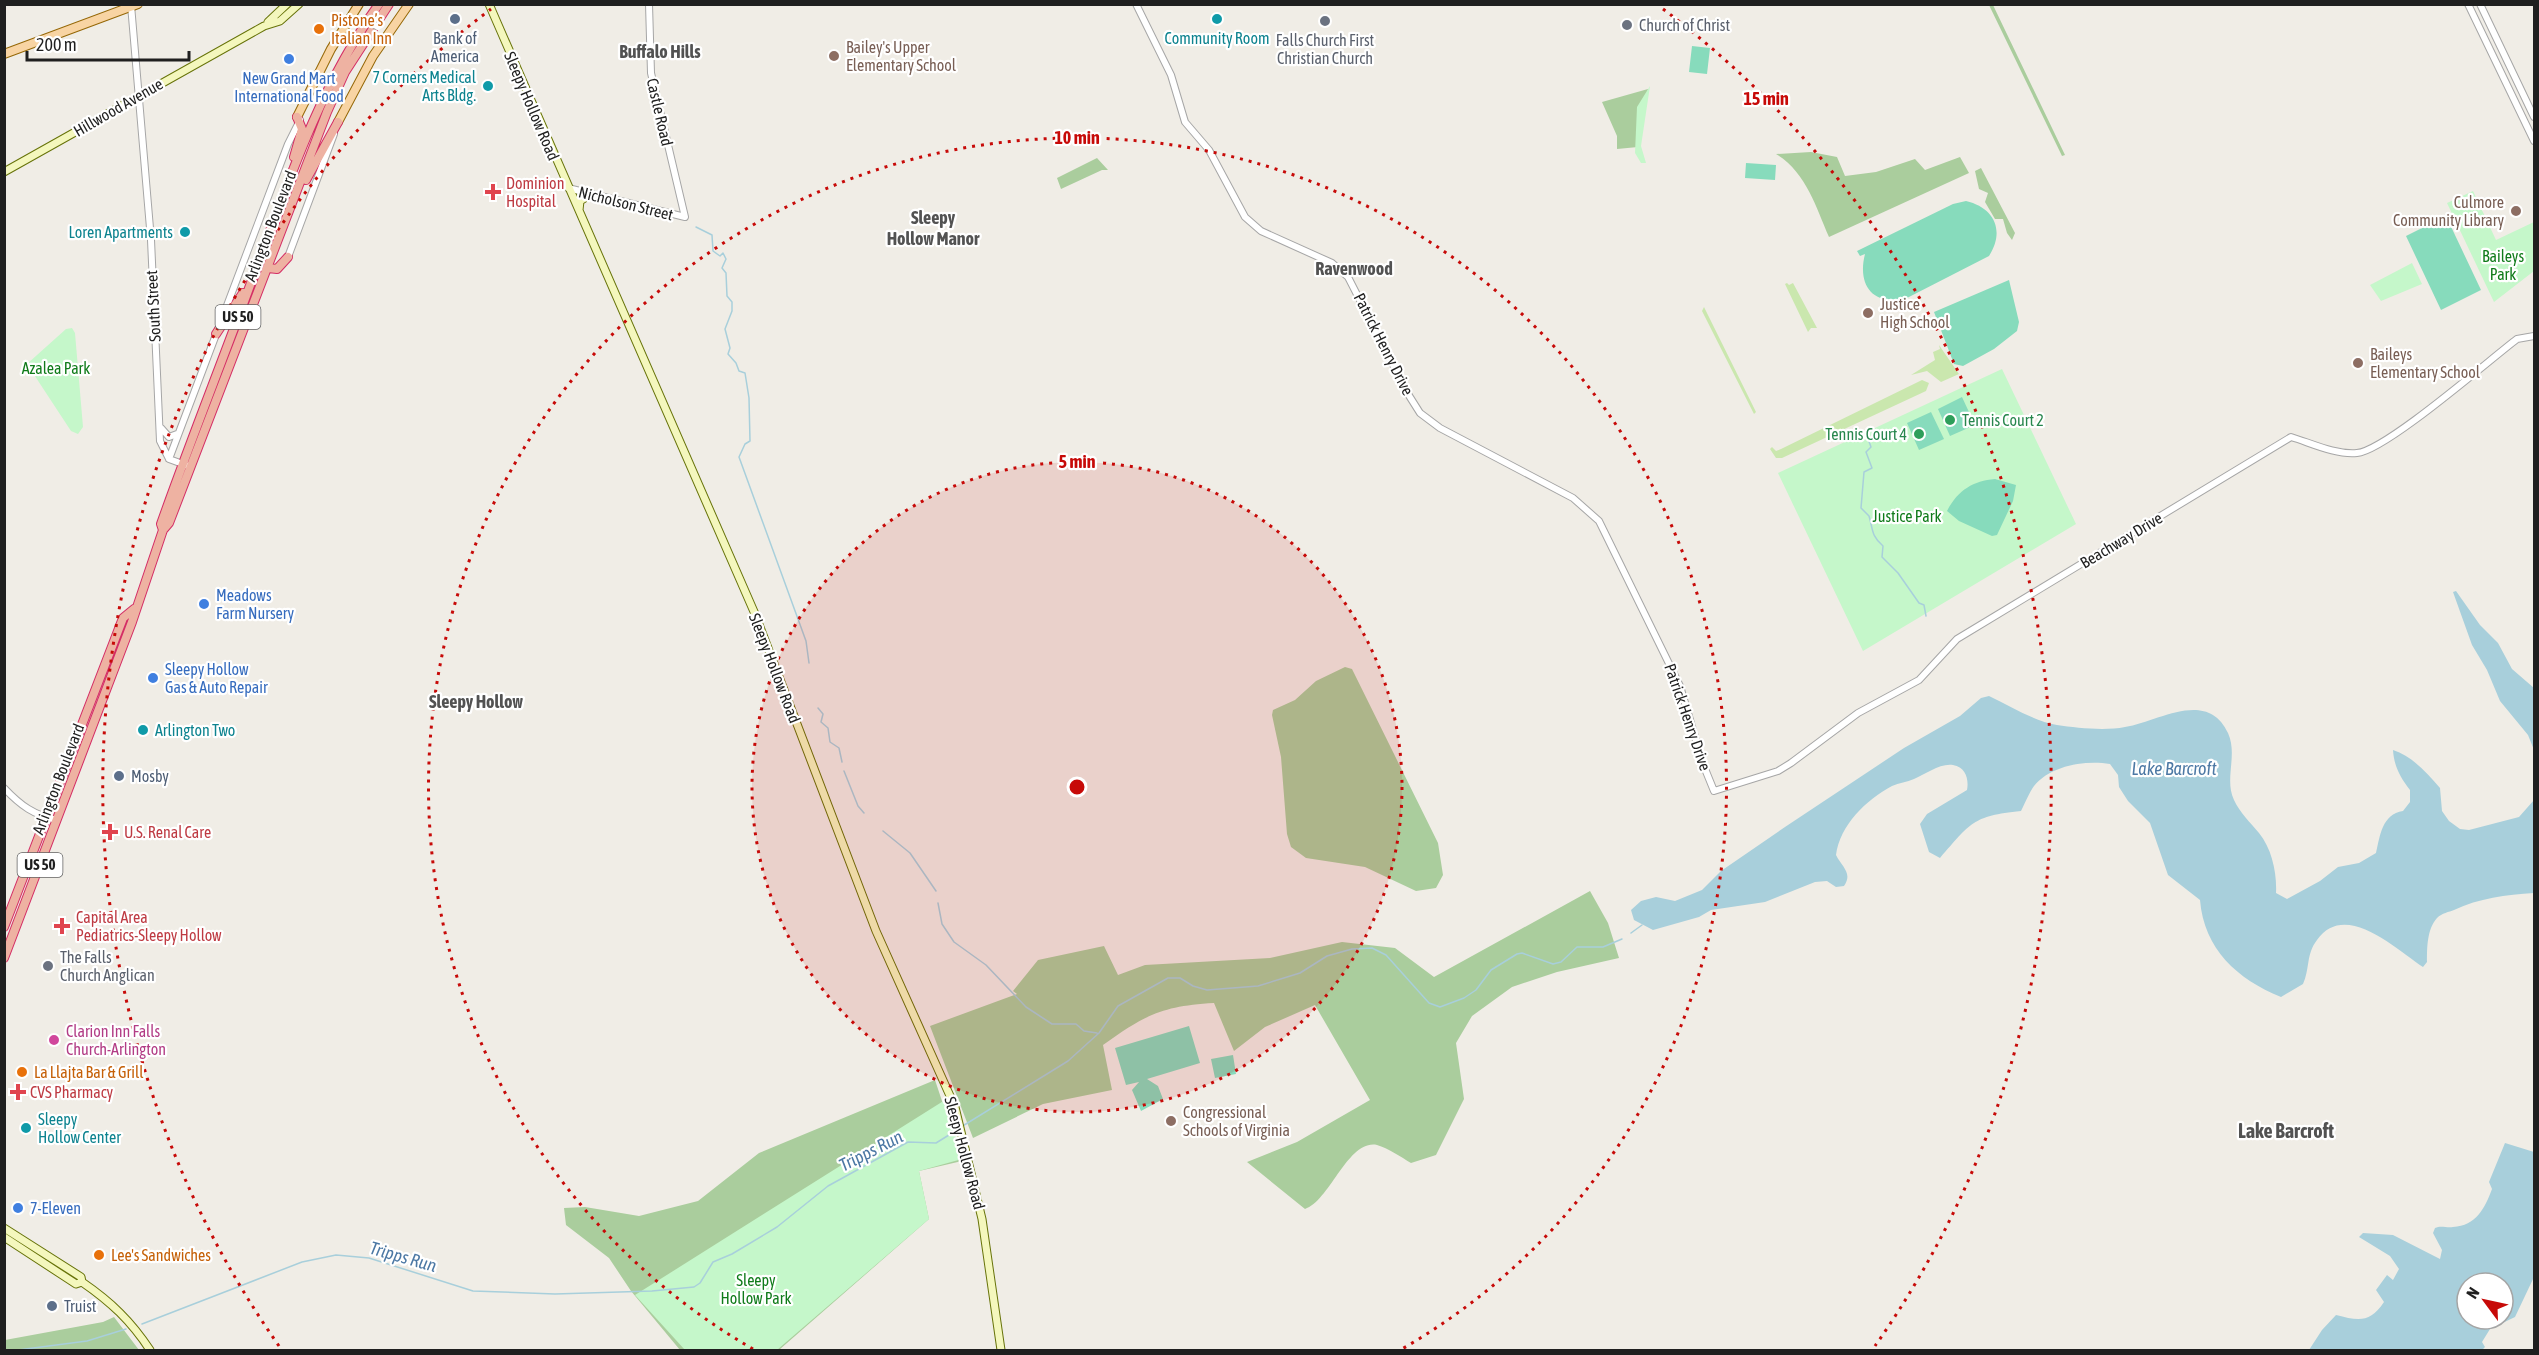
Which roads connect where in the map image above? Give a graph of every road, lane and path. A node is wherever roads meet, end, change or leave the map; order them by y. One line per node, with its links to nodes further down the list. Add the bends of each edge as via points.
1 (287, 4): 14 (main road, Hillwood Avenue)
2 (299, 4): 14 (main road, Hillwood Avenue, via 280,21)
3 (359, 4): 13 (main road)
4 (379, 4): 23 (highway, Arlington Boulevard / US 50, via 338,68)
5 (389, 4): 27 (highway, Arlington Boulevard / US 50, via 345,72)
6 (409, 4): 15 (main road)
7 (489, 4): 24 (main road, Sleepy Hollow Road)
8 (649, 4): 29 (street, Castle Road, via 651,73)
9 (1136, 4): 43 (street, Patrick Henry Drive, via 1171,75 1185,122 1209,150 1245,218 1261,231 1332,263 1348,277 1408,394 1430,422 1573,498 1599,521 1680,686)
10 (2468, 4): 21 (street)
11 (2480, 4): 18 (street)
12 (133, 5): 16 (main road); 17 (street, South Street)
13 (354, 12): 15 (street, bridge); 19 (main road, via 330,49)
14 (264, 26): 17 (main road, Hillwood Avenue)
15 (387, 33): 20 (main road)
16 (4, 54)
17 (139, 96): 22 (main road, Hillwood Avenue); 35 (street, South Street, via 151,240)
18 (2535, 117)
19 (299, 118): 26 (highway, via 302,129); 33 (street)
20 (338, 122): 27 (highway); 30 (street)
21 (2535, 141)
22 (4, 172)
23 (291, 177): 26 (highway, Arlington Boulevard / US 50); 31 (highway, via 287,201 265,258)
24 (568, 188): 25 (street, Nicholson Street); 28 (main road, Sleepy Hollow Road)
25 (591, 194): 28 (main road, via 580,201); 29 (street, Nicholson Street)
26 (278, 210): 32 (highway, Arlington Boulevard / US 50)
27 (291, 211): 31 (highway, Arlington Boulevard / US 50)
28 (578, 213): 52 (main road, Sleepy Hollow Road, via 755,614 876,931 957,1112 982,1218)
29 (685, 217)
30 (288, 257): 31 (highway, via 277,269)
31 (268, 268): 39 (highway, Arlington Boulevard / US 50)
32 (252, 279): 33 (highway); 38 (highway, Arlington Boulevard / US 50)
33 (216, 334): 36 (street)
34 (2535, 336): 43 (street, Beachway Drive, via 2517,339 2370,450 2347,453 2291,437 1957,639 1919,680 1857,713 1785,767)
35 (159, 422): 36 (street, via 166,436); 37 (street, South Street, via 162,447)
36 (180, 431): 37 (street)
37 (169, 459): 38 (street)
38 (182, 464): 39 (street); 40 (highway, Arlington Boulevard / US 50, via 161,524)
39 (191, 467): 40 (highway, Arlington Boulevard / US 50)
40 (163, 530): 41 (highway, Arlington Boulevard / US 50)
41 (134, 609): 44 (highway, Arlington Boulevard / US 50, via 123,618); 45 (highway, Arlington Boulevard / US 50)
42 (4, 788): 44 (street, via 23,807)
43 (1714, 791)
44 (47, 818): 45 (street); 46 (highway, Arlington Boulevard / US 50)
45 (57, 820): 47 (highway, Arlington Boulevard / US 50)
46 (4, 927)
47 (4, 958)
48 (4, 1228): 50 (main road, via 81,1277)
49 (4, 1237): 50 (main road, via 76,1284)
50 (82, 1282): 51 (main road, via 124,1314)
51 (150, 1350)
52 (1001, 1350)

